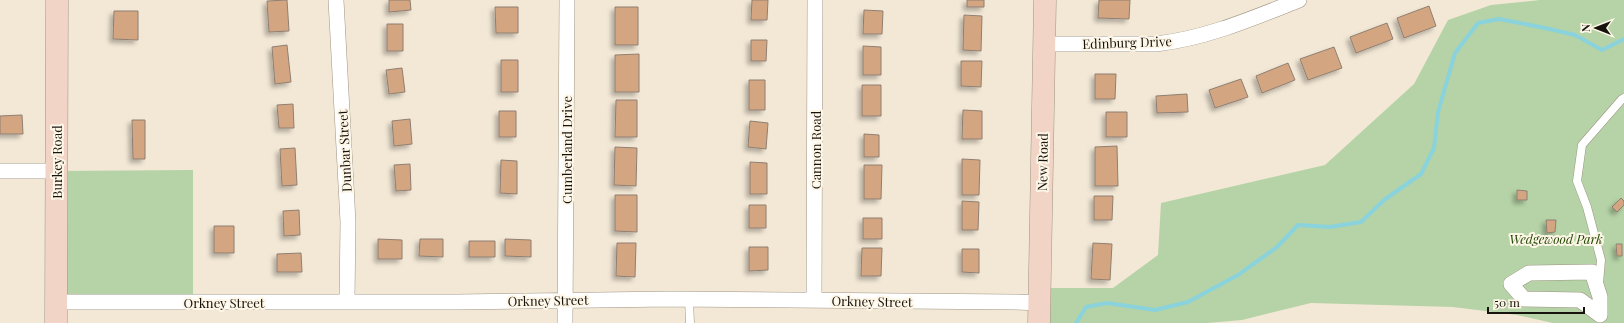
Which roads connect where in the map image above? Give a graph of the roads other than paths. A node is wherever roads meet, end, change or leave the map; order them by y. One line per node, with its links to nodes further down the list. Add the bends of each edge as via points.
1 (57, 0): 10 (street, Burkey Road)
2 (336, 0): 15 (street, Dunbar Street, via 348,222)
3 (567, 0): 12 (street, Cumberland Drive)
4 (815, 0): 14 (street, Cannon Road)
5 (1045, 0): 7 (street, New Road)
6 (1298, 0): 7 (street, Edinburg Drive, via 1205,36 1156,44)
7 (1045, 44): 17 (street, New Road)
8 (1624, 98): 11 (lane, via 1582,145 1577,181 1602,260)
9 (0, 171): 10 (street)
10 (55, 171): 16 (street, Burkey Road)
11 (1598, 292): 18 (street); 18 (street, via 1592,272 1528,273 1511,284 1524,299 1580,300)
12 (566, 300): 13 (street, Orkney Street); 15 (street, Orkney Street); 19 (street, Cumberland Drive)
13 (689, 300): 14 (street, Orkney Street); 20 (lane)
14 (814, 300): 17 (street, Orkney Street)
15 (347, 301): 16 (street, Orkney Street)
16 (56, 313)
17 (1039, 313)
18 (1600, 319)
19 (565, 323)
20 (690, 323)

